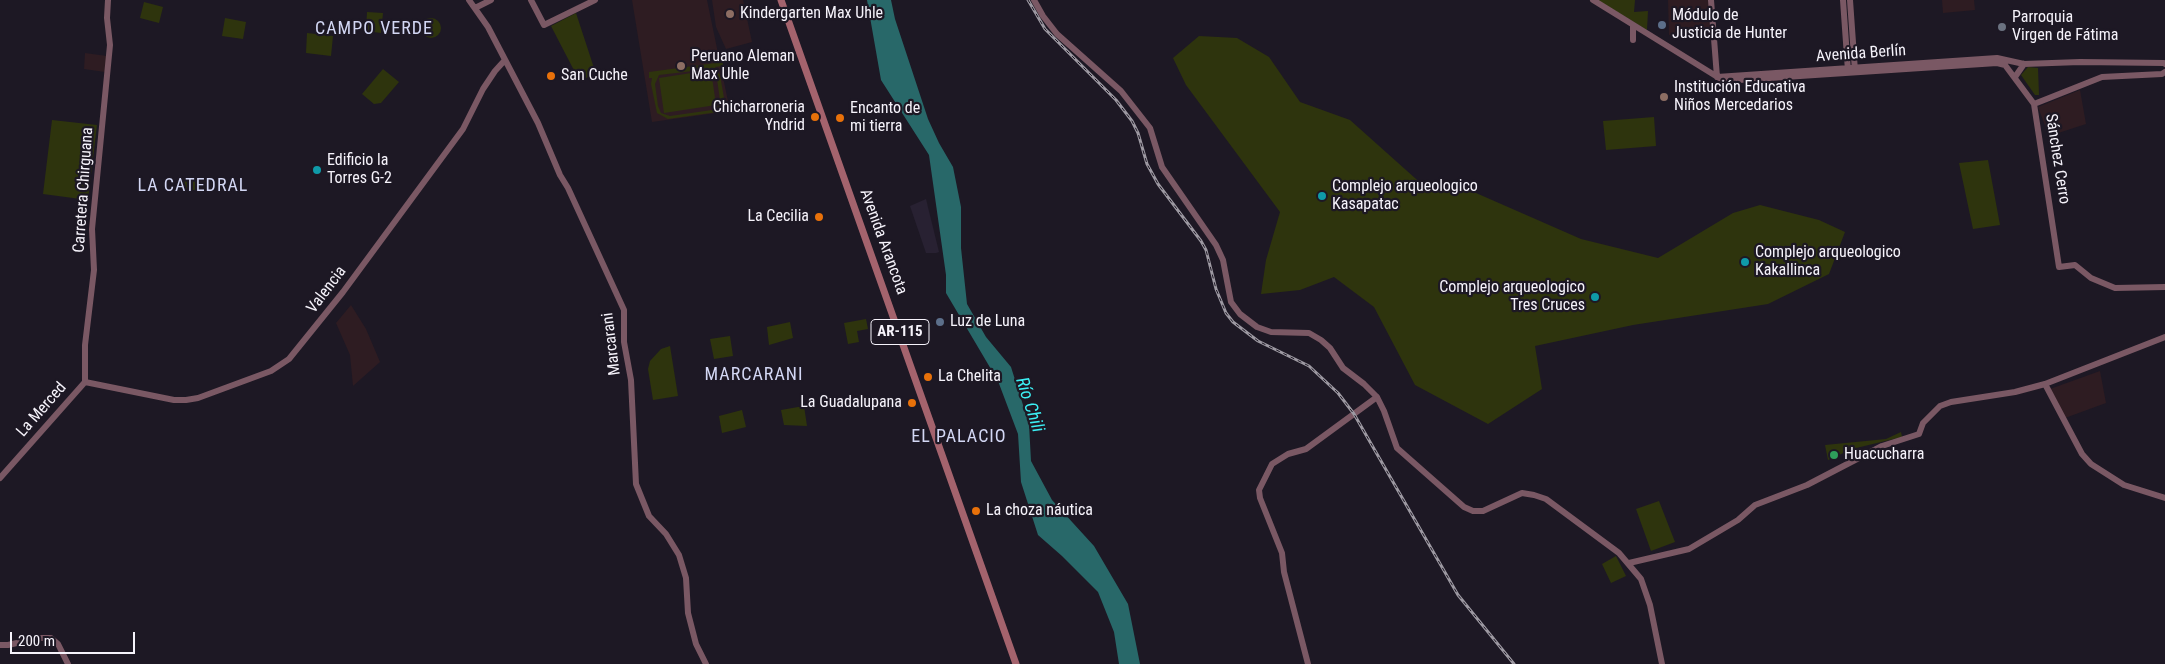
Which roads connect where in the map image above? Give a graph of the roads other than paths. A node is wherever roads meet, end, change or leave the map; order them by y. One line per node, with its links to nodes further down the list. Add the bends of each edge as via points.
1 (108, 0): 26 (street, Carretera Chirguana, via 110,45 92,228 94,270 85,345)
2 (469, 0): 12 (street, Marcarani)
3 (491, 0): 12 (street)
4 (530, 0): 5 (street, via 544,26)
5 (595, 0)
6 (781, 0): 37 (main road, Avenida Arancota / AR-115)
7 (1034, 0): 28 (street, via 1058,34 1121,91 1150,128 1162,167 1216,245 1223,260 1231,302 1240,314 1257,327 1271,332 1310,333 1330,348 1343,368)
8 (1593, 0): 13 (street, Avenida Berlín)
9 (1711, 0): 21 (street)
10 (1843, 0): 19 (street)
11 (1850, 0): 19 (street)
12 (475, 8): 15 (street, Marcarani)
13 (1633, 25): 14 (street); 21 (street, Avenida Berlín)
14 (1633, 40)
15 (505, 60): 26 (street, Valencia, via 483,89 463,129 343,292 289,359 271,371 186,400); 36 (street, Marcarani, via 538,123 624,310 636,484 649,516 666,534 679,556 686,578 688,613 696,644)
16 (2006, 62): 17 (street, Avenida Berlín); 19 (street, Avenida Berlín, via 1997,58); 22 (street, Sánchez Cerro)
17 (2024, 64): 18 (street, Avenida Berlín); 22 (street)
18 (2165, 64)
19 (1852, 71): 21 (street, Avenida Berlín); 21 (street, Avenida Berlín, via 1724,81)
20 (2165, 72): 23 (street, via 2102,77)
21 (1717, 77)
22 (2015, 77): 23 (street, Sánchez Cerro)
23 (2034, 104): 24 (street, Sánchez Cerro, via 2059,267 2075,265 2091,278 2116,288)
24 (2165, 287)
25 (2165, 338): 27 (street)
26 (85, 382): 29 (street, La Merced)
27 (2045, 384): 30 (street, via 2090,464 2124,485); 31 (street, via 1940,406 1923,423 1919,434 1882,446 1807,485 1755,505 1738,520 1689,549)
28 (1377, 397): 32 (street, via 1397,448 1464,507 1482,511 1522,493 1546,499); 38 (street, via 1306,449 1288,454 1272,464 1259,490 1282,553)
29 (0, 478)
30 (2165, 498)
31 (1644, 560): 32 (street); 33 (street, via 1639,570)
32 (1629, 562): 33 (street)
33 (1641, 579): 39 (street, via 1650,605)
34 (0, 645): 35 (street, via 50,638 58,644)
35 (68, 664)
36 (706, 664)
37 (1016, 664)
38 (1308, 664)
39 (1662, 664)

